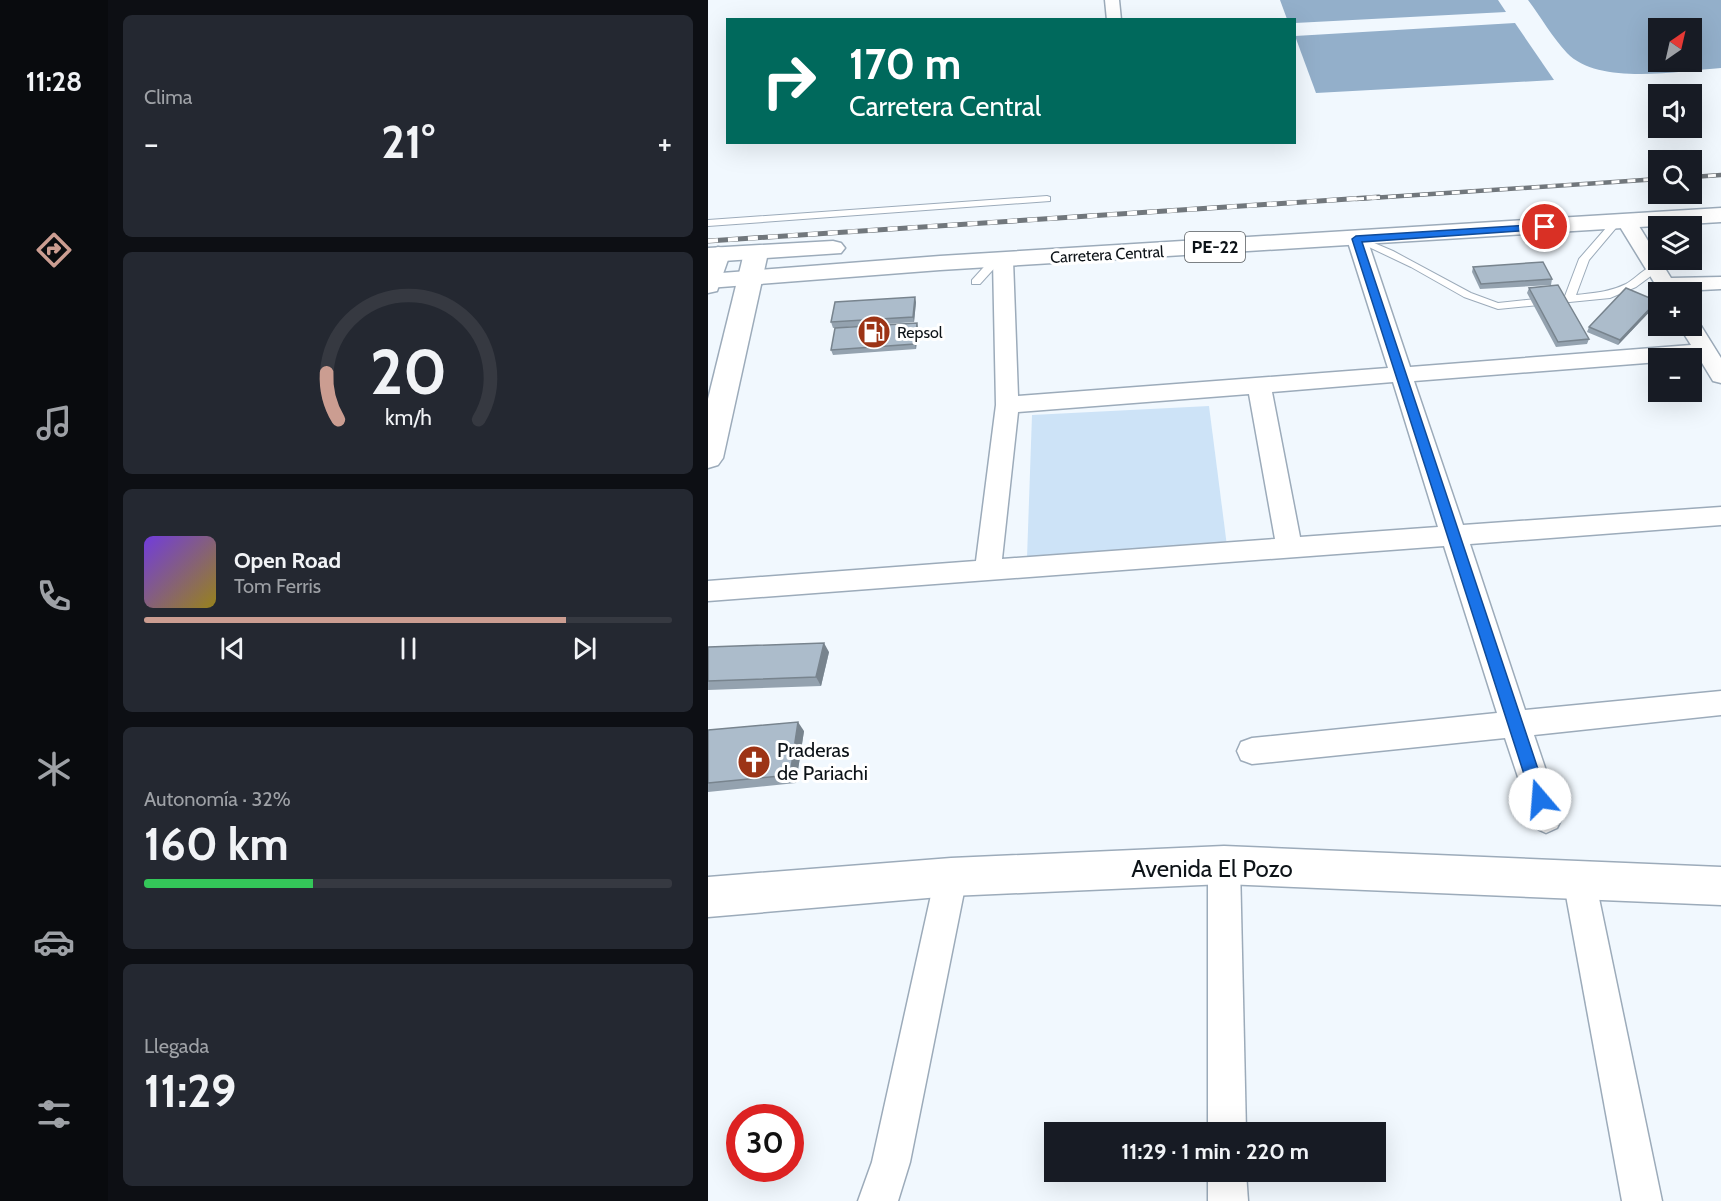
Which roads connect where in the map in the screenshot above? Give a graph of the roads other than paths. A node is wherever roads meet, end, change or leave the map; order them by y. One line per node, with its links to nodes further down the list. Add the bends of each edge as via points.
1 (1112, 0): 2 (street)
2 (1114, 18)
3 (1721, 193): 9 (main road, Carretera Central / PE-22)
4 (1047, 199): 7 (lane)
5 (1721, 215): 6 (main road, Carretera Central / PE-22)
6 (1622, 222): 8 (main road, Carretera Central / PE-22); 16 (street); 20 (lane, via 1584,259)
7 (708, 224)
8 (1356, 239): 12 (main road, Carretera Central / PE-22); 20 (lane, via 1482,302 1498,306); 23 (street)
9 (877, 246)
10 (854, 247): 13 (main road, Carretera Central / PE-22)
11 (713, 255): 13 (main road, Carretera Central / PE-22); 14 (main road)
12 (999, 260): 13 (main road, Carretera Central / PE-22); 15 (lane); 26 (street)
13 (753, 265): 14 (main road, Carretera Central / PE-22); 27 (main road)
14 (708, 282)
15 (976, 282)
16 (1663, 282)
17 (1648, 283): 20 (lane, via 1632,285 1610,295)
18 (1702, 283): 19 (street)
19 (1721, 283)
20 (1569, 299)
21 (1696, 336): 22 (street)
22 (1705, 351): 23 (street); 24 (street)
23 (1401, 374): 25 (street); 29 (street)
24 (1721, 376)
25 (1259, 385): 26 (street); 30 (street)
26 (1007, 405): 31 (street)
27 (708, 458)
28 (1721, 516): 29 (street)
29 (1454, 536): 30 (street); 34 (street)
30 (1289, 548): 31 (street)
31 (988, 570): 32 (street)
32 (708, 591)
33 (1721, 703): 34 (street)
34 (1515, 724): 35 (street); 36 (street)
35 (1252, 751)
36 (1546, 818)
37 (1224, 865): 38 (main road, Avenida El Pozo); 39 (main road, Avenida El Pozo); 42 (street)
38 (951, 877): 41 (main road, Avenida El Pozo); 44 (street, via 891,1162)
39 (1579, 879): 40 (main road, Avenida El Pozo); 46 (street)
40 (1719, 885)
41 (708, 897)
42 (1227, 1122)
43 (1227, 1182): 45 (street)
44 (878, 1201)
45 (1228, 1201)
46 (1642, 1201)

